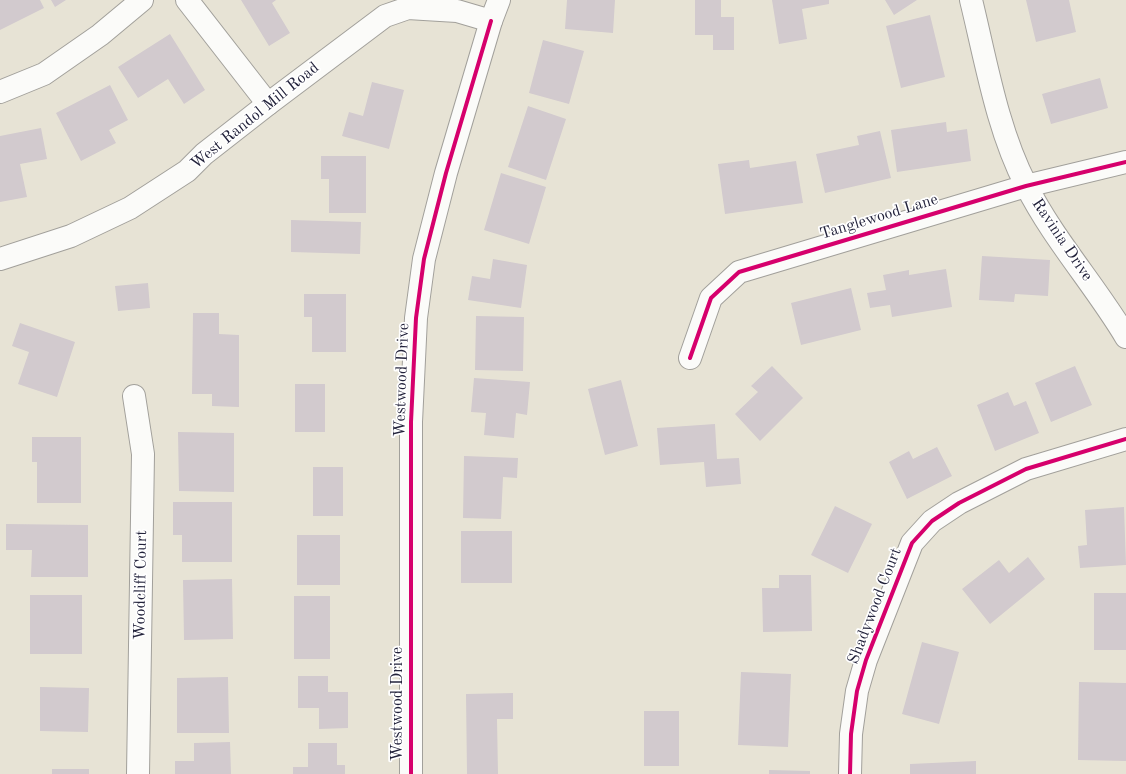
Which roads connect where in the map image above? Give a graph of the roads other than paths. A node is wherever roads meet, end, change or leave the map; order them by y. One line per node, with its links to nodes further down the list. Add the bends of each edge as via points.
1 (142, 0): 7 (street, via 44,74)
2 (187, 0): 8 (street)
3 (499, 0): 6 (street)
4 (970, 0): 10 (street, Ravinia Drive, via 1008,146)
5 (415, 4): 6 (street, West Randol Mill Road, via 457,11); 8 (street, West Randol Mill Road, via 384,16)
6 (491, 21): 17 (street, Westwood Drive, via 446,173 424,259 416,318 411,422)
7 (0, 92)
8 (268, 104): 11 (street, West Randol Mill Road, via 187,170 130,208 71,236)
9 (1126, 162): 10 (street, Tanglewood Lane)
10 (1026, 186): 12 (street, Ravinia Drive, via 1062,244); 13 (street, Tanglewood Lane, via 739,272 711,298)
11 (0, 259)
12 (1126, 337)
13 (690, 358)
14 (134, 396): 16 (street, Woodcliff Court, via 143,454)
15 (1126, 439): 18 (street, Shadywood Court, via 1026,469 959,503 932,521 912,543 866,660 857,691 851,734)
16 (138, 774)
17 (411, 774)
18 (850, 774)

